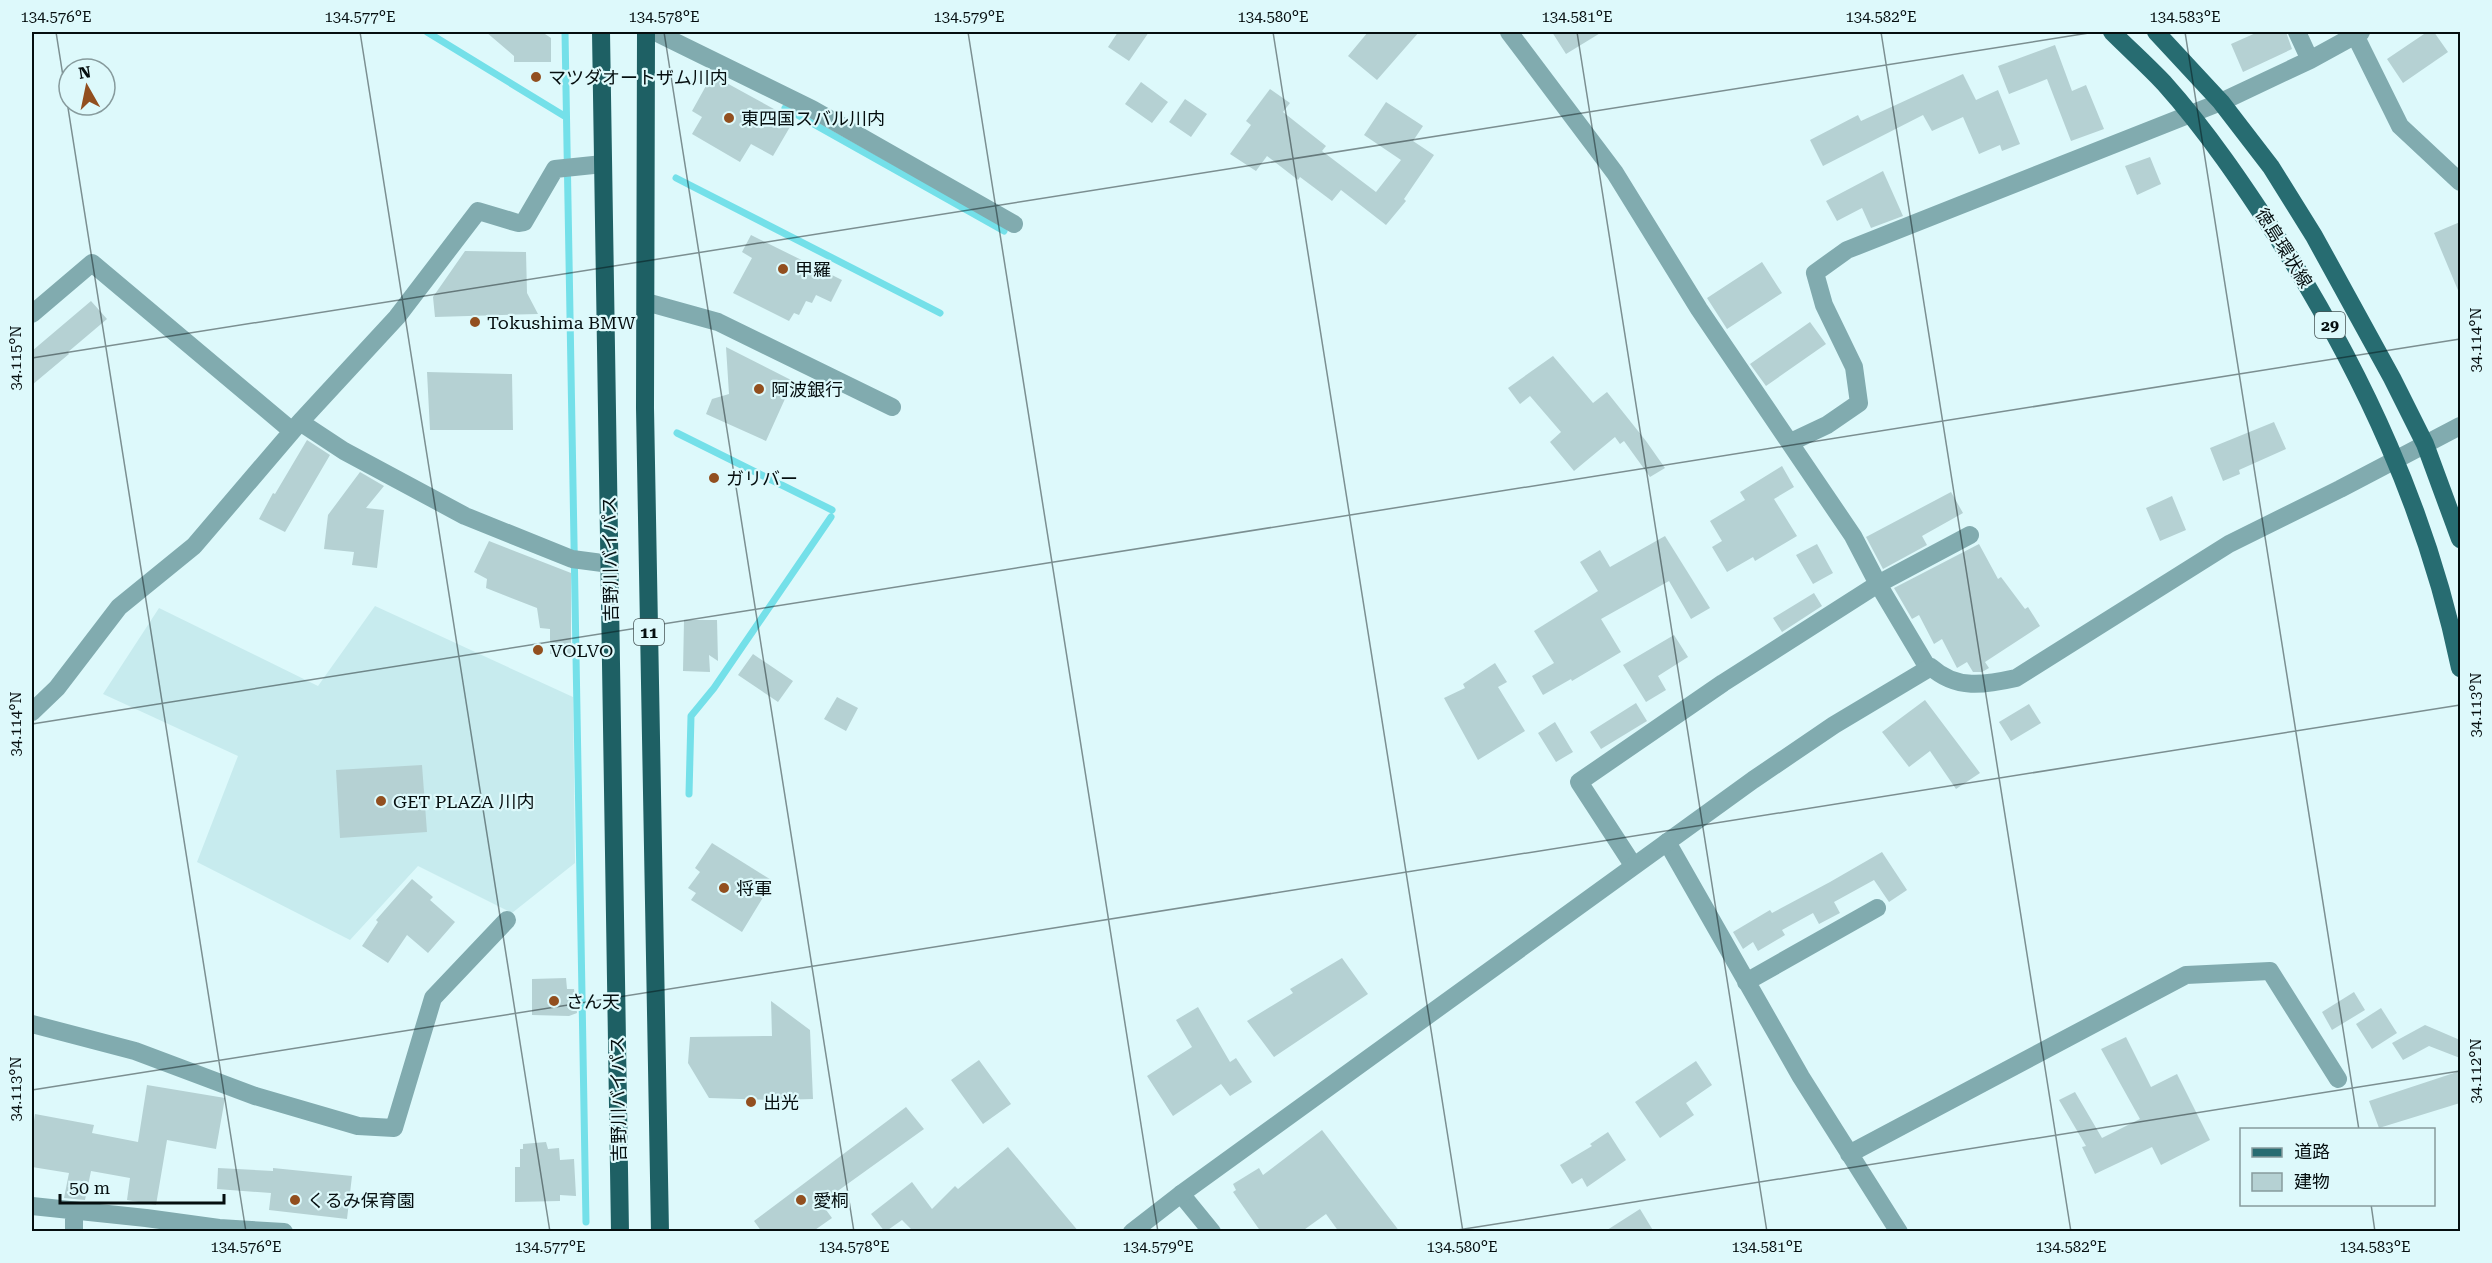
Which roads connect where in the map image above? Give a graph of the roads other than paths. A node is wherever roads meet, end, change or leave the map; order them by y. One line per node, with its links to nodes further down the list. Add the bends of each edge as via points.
1 (601, 32): 12 (highway, 吉野川バイパス / 11)
2 (646, 32): 15 (highway, 吉野川バイパス / 11)
3 (655, 32): 14 (street, via 812,109)
4 (1509, 32): 20 (street, via 1615,173 1699,309)
5 (2112, 32): 11 (main road, 徳島環状線 / 29)
6 (2156, 32): 10 (main road, 徳島環状線 / 29)
7 (2297, 32): 9 (street)
8 (2358, 33): 9 (street); 13 (street, via 2400,126)
9 (2310, 60): 10 (street)
10 (2221, 102): 11 (street); 21 (main road, 徳島環状線 / 29, via 2271,167 2314,236)
11 (2190, 115): 20 (street, via 1847,250 1815,273 1824,305 1854,367 1859,403 1827,425); 22 (main road, 徳島環状線 / 29, via 2247,189 2306,283 2346,353)
12 (603, 164): 19 (street, via 555,169 524,222 478,211 397,316); 25 (highway, 吉野川バイパス / 11)
13 (2460, 182)
14 (1014, 224)
15 (646, 302): 17 (street, via 718,322); 44 (highway, 吉野川バイパス / 11)
16 (32, 314): 19 (street, via 92,263)
17 (892, 407)
18 (2460, 426): 21 (street)
19 (296, 427): 25 (street, via 465,516 576,561); 29 (street, via 194,546 119,607 57,688)
20 (1791, 442): 26 (street, via 1853,536)
21 (2425, 444): 22 (street); 24 (main road, 徳島環状線 / 29)
22 (2397, 460): 27 (street, via 2229,543 2016,678 1986,685 1958,683); 28 (main road, 徳島環状線 / 29, via 2435,568)
23 (1970, 535): 26 (street)
24 (2460, 539)
25 (610, 564): 43 (highway, 吉野川バイパス / 11)
26 (1878, 584): 27 (street); 31 (street, via 1579,782)
27 (1929, 668): 30 (street, via 1834,725)
28 (2460, 668)
29 (32, 712)
30 (1667, 842): 31 (street); 34 (street)
31 (1633, 865): 38 (street)
32 (1877, 908): 34 (street)
33 (507, 920): 35 (street, via 433,998 394,1128 358,1126 255,1096 135,1052)
34 (1746, 982): 37 (street)
35 (32, 1024)
36 (2338, 1079): 37 (street, via 2270,971 2186,975)
37 (1850, 1154): 47 (street)
38 (1181, 1194): 45 (street); 46 (street)
39 (32, 1206): 40 (street)
40 (74, 1211): 41 (street); 42 (street)
41 (74, 1232)
42 (284, 1232)
43 (620, 1232)
44 (660, 1232)
45 (1132, 1232)
46 (1212, 1232)
47 (1899, 1232)

